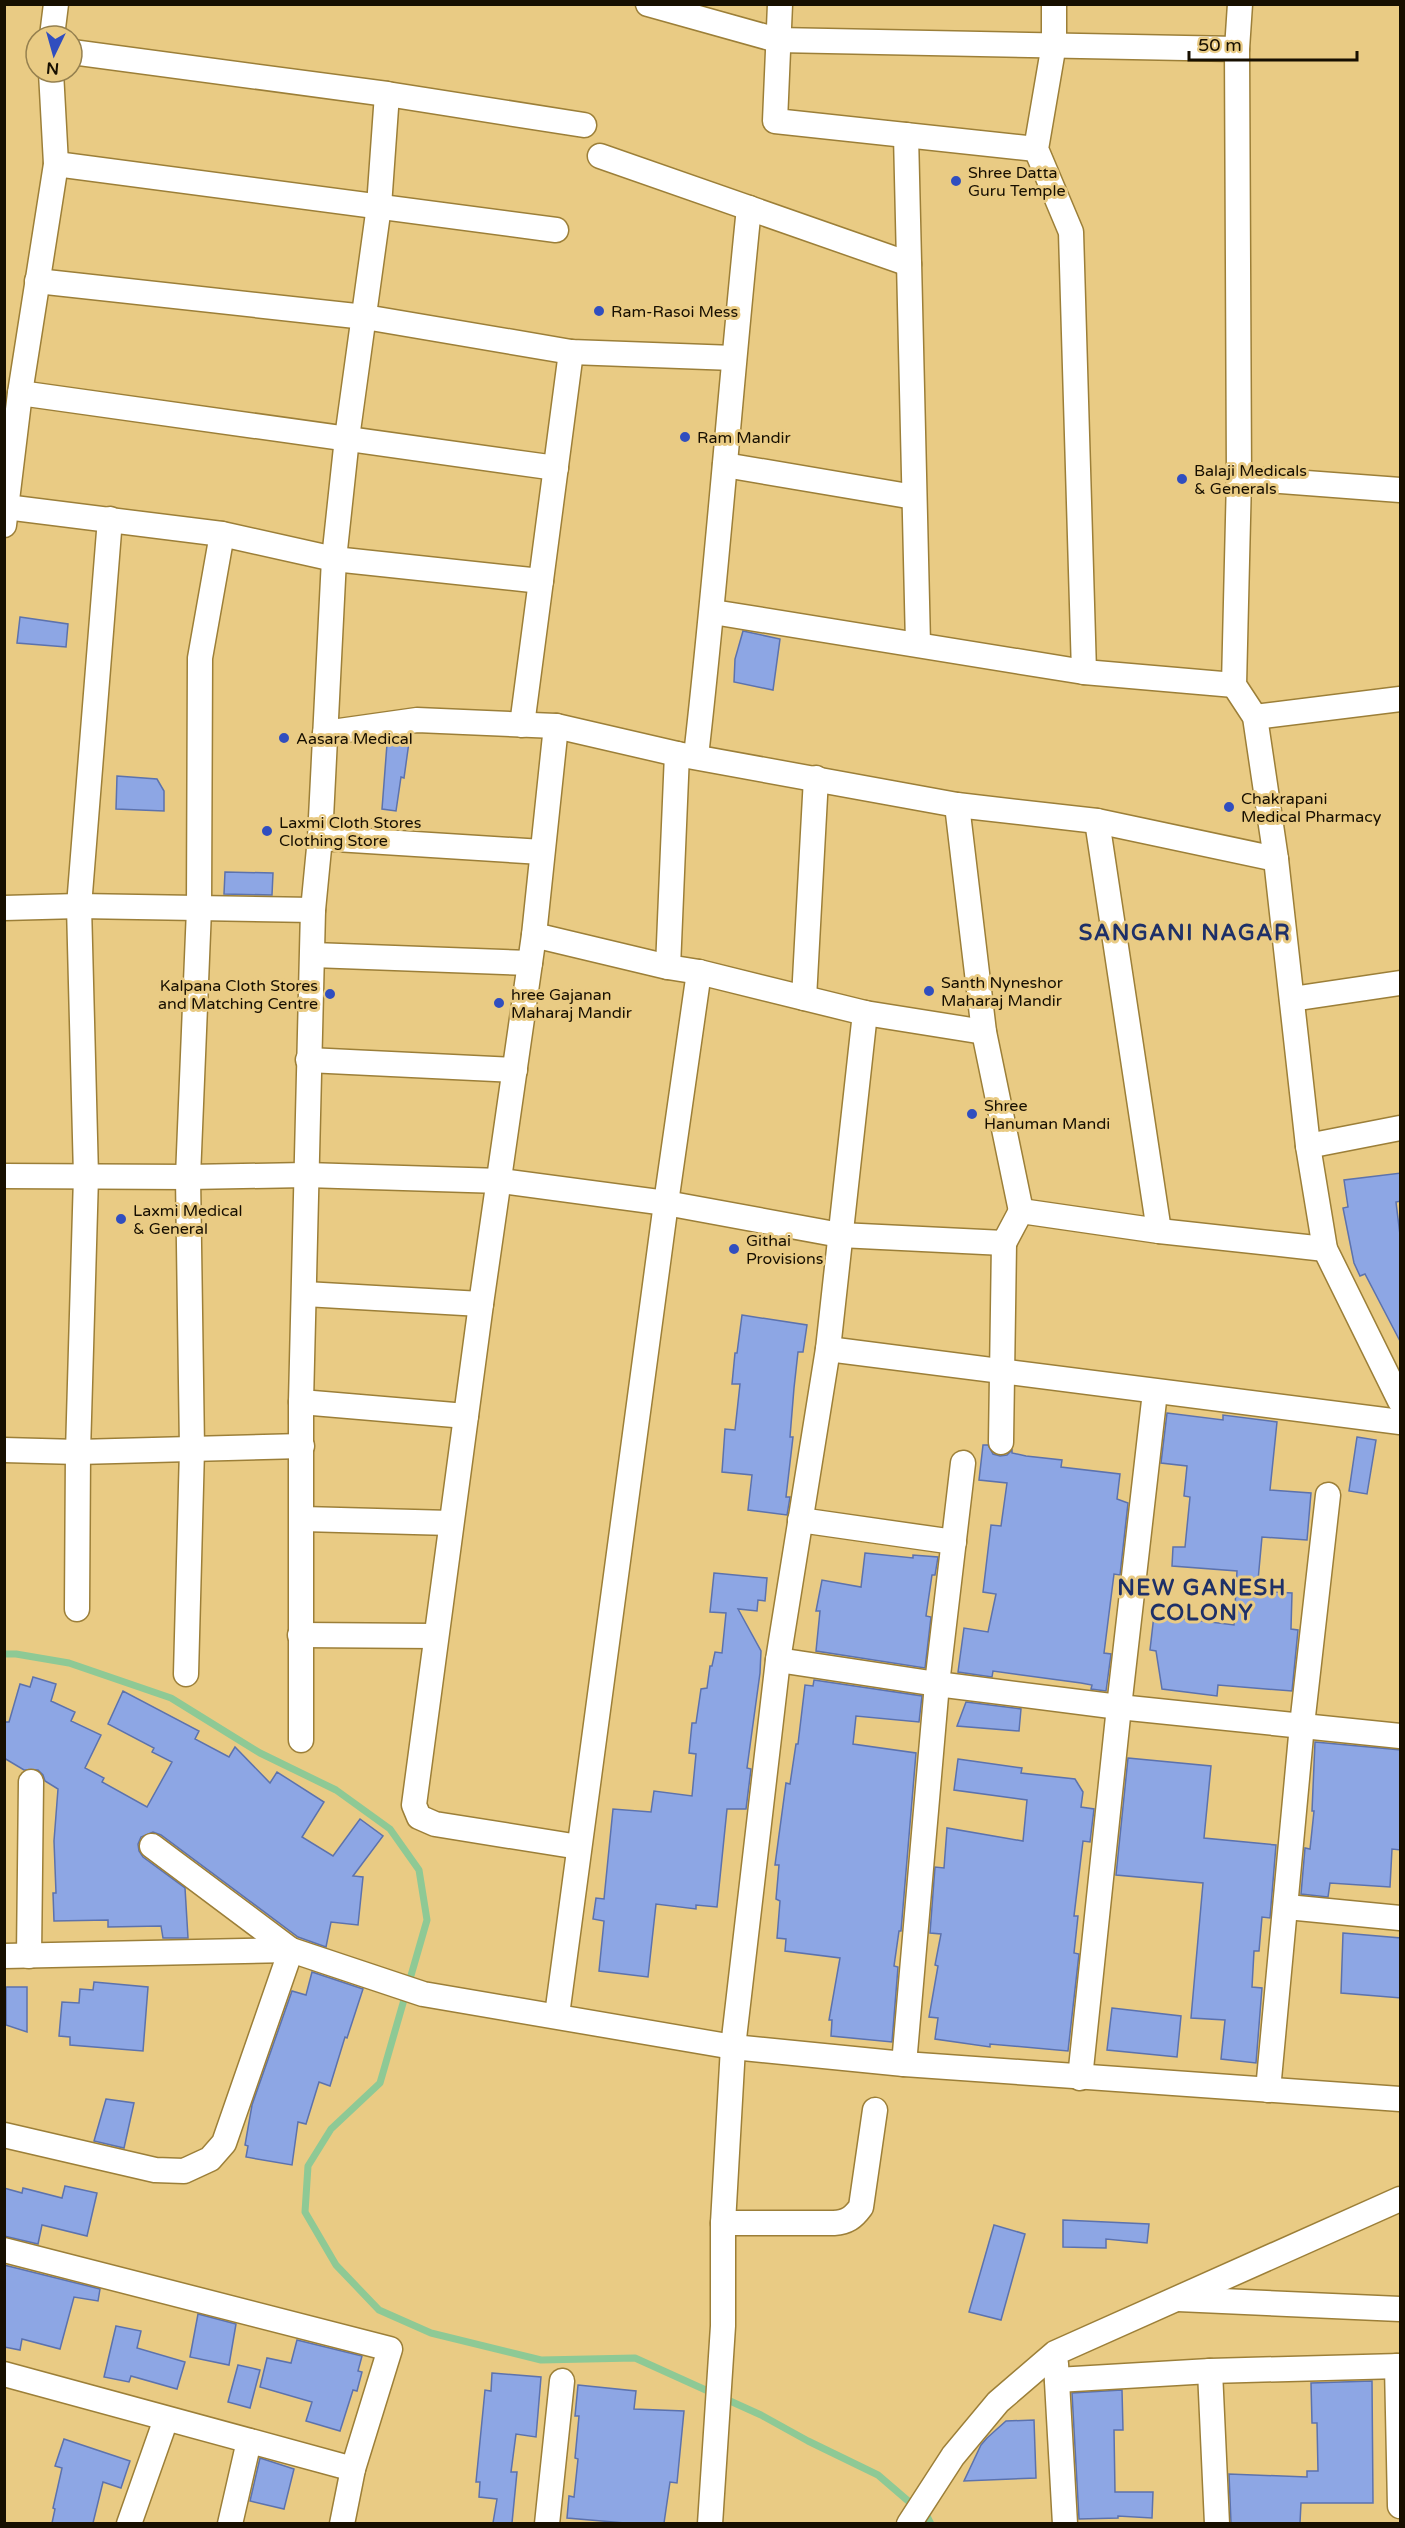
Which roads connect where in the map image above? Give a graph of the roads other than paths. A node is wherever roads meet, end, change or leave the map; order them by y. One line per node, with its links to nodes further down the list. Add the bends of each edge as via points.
1 (56, 4): 6 (street)
2 (648, 4): 7 (street)
3 (780, 4): 7 (street)
4 (1054, 4): 8 (street)
5 (1240, 4): 9 (street)
6 (54, 24)
7 (777, 40): 8 (street); 14 (street, via 775,121)
8 (1054, 44): 9 (street); 15 (street)
9 (1237, 49): 30 (street)
10 (84, 54): 12 (street)
11 (52, 84): 17 (street)
12 (387, 94): 13 (street); 18 (street)
13 (584, 125)
14 (906, 135): 15 (street); 21 (street)
15 (1036, 149): 40 (street, via 1071,232)
16 (600, 156): 19 (street)
17 (56, 164): 18 (street); 22 (street)
18 (379, 206): 20 (street); 23 (street)
19 (749, 208): 21 (street); 25 (street)
20 (556, 230)
21 (909, 264): 32 (street)
22 (37, 280): 23 (street); 26 (street)
23 (365, 318): 24 (street); 27 (street)
24 (571, 352): 25 (street); 29 (street)
25 (734, 358): 28 (street)
26 (20, 393): 27 (street); 33 (street)
27 (347, 438): 29 (street); 36 (street)
28 (725, 465): 32 (street); 38 (street)
29 (556, 468): 37 (street)
30 (1239, 478): 31 (street); 41 (street)
31 (1401, 490)
32 (914, 497): 39 (street)
33 (5, 516): 34 (street)
34 (110, 519): 35 (street); 54 (street)
35 (222, 534): 36 (street); 56 (street, via 200,658)
36 (334, 559): 37 (street); 46 (street)
37 (541, 581): 44 (street)
38 (713, 612): 39 (street); 47 (street)
39 (918, 644): 40 (street)
40 (1084, 672): 41 (street)
41 (1234, 685): 43 (street)
42 (1401, 699): 43 (street)
43 (1255, 717): 53 (street)
44 (522, 725): 45 (street); 46 (street, via 417,720)
45 (556, 726): 47 (street); 52 (street)
46 (325, 733): 51 (street)
47 (687, 755): 48 (street); 61 (street)
48 (816, 778): 49 (street); 64 (street)
49 (957, 805): 50 (street); 67 (street)
50 (1097, 821): 53 (street); 79 (street)
51 (320, 838): 52 (street); 57 (street)
52 (542, 852): 58 (street)
53 (1276, 859): 65 (street)
54 (80, 906): 55 (street); 56 (street); 74 (street)
55 (4, 908)
56 (199, 909): 57 (street); 75 (street)
57 (313, 910): 59 (street)
58 (534, 935): 60 (street); 61 (street)
59 (313, 955): 60 (street); 68 (street)
60 (530, 963): 69 (street)
61 (668, 968): 62 (street)
62 (699, 972): 64 (street); 77 (street)
63 (1401, 983): 65 (street)
64 (804, 998): 66 (street)
65 (1292, 999): 71 (street)
66 (865, 1013): 67 (street); 80 (street)
67 (984, 1032): 78 (street)
68 (308, 1060): 69 (street); 72 (street)
69 (515, 1070): 76 (street)
70 (1401, 1128): 71 (street)
71 (1308, 1146): 82 (street)
72 (306, 1175): 75 (street); 76 (street); 83 (street)
73 (4, 1176): 74 (street)
74 (86, 1176): 75 (street); 96 (street)
75 (188, 1178): 94 (street)
76 (501, 1181): 77 (street); 84 (street)
77 (666, 1203): 80 (street); 115 (street)
78 (1021, 1211): 79 (street); 81 (street)
79 (1160, 1231): 82 (street)
80 (840, 1235): 81 (street); 85 (street)
81 (1004, 1243): 86 (street)
82 (1325, 1249): 88 (street)
83 (305, 1294): 84 (street); 89 (street)
84 (481, 1304): 90 (street)
85 (828, 1349): 86 (street); 100 (street)
86 (1003, 1372): 87 (street); 92 (street)
87 (1155, 1392): 91 (street); 109 (street)
88 (1401, 1401)
89 (301, 1402): 90 (street); 93 (street)
90 (466, 1416): 101 (street)
91 (1401, 1422)
92 (1001, 1442)
93 (302, 1446): 94 (street); 99 (street)
94 (192, 1449): 96 (street); 107 (street)
95 (4, 1450): 96 (street)
96 (78, 1452): 103 (street)
97 (963, 1463): 102 (street)
98 (1328, 1495): 110 (street)
99 (303, 1519): 101 (street); 104 (street)
100 (800, 1520): 102 (street); 106 (street)
101 (451, 1523): 105 (street)
102 (954, 1542): 108 (street)
103 (77, 1609)
104 (300, 1635): 105 (street); 112 (street)
105 (435, 1636): 115 (street, via 414,1805 419,1817 435,1824)
106 (778, 1660): 108 (street); 122 (street)
107 (186, 1674)
108 (937, 1684): 109 (street); 123 (street)
109 (1119, 1707): 110 (street); 124 (street)
110 (1302, 1725): 111 (street); 116 (street)
111 (1401, 1736)
112 (301, 1740)
113 (31, 1782): 120 (street)
114 (152, 1846): 118 (street)
115 (579, 1847): 121 (street)
116 (1287, 1907): 117 (street); 125 (street)
117 (1401, 1918)
118 (291, 1950): 120 (street); 121 (street, via 423,1994); 128 (street, via 224,2144 210,2159 184,2171 155,2169)
119 (4, 1956): 120 (street)
120 (29, 1956)
121 (557, 2015): 122 (street)
122 (733, 2047): 123 (street); 130 (street)
123 (904, 2064): 124 (street)
124 (1080, 2078): 125 (street)
125 (1268, 2090): 126 (street)
126 (1401, 2099)
127 (875, 2110): 130 (street, via 861,2207 855,2216 834,2223)
128 (4, 2135)
129 (1401, 2199): 132 (street)
130 (723, 2223): 148 (street, via 723,2326)
131 (4, 2250): 142 (street, via 390,2349)
132 (1173, 2299): 133 (street); 134 (street)
133 (1401, 2309)
134 (1055, 2353): 138 (street); 149 (street, via 998,2402 953,2456)
135 (1399, 2366): 136 (street); 143 (street)
136 (1210, 2371): 138 (street); 151 (street)
137 (4, 2374): 140 (street)
138 (1057, 2380): 150 (street)
139 (562, 2381): 147 (street)
140 (166, 2419): 141 (street); 144 (street)
141 (249, 2441): 142 (street); 145 (street)
142 (353, 2469): 146 (street)
143 (1401, 2506)
144 (129, 2523)
145 (230, 2523)
146 (342, 2523)
147 (546, 2523)
148 (710, 2523)
149 (909, 2523)
150 (1065, 2523)
151 (1217, 2523)

